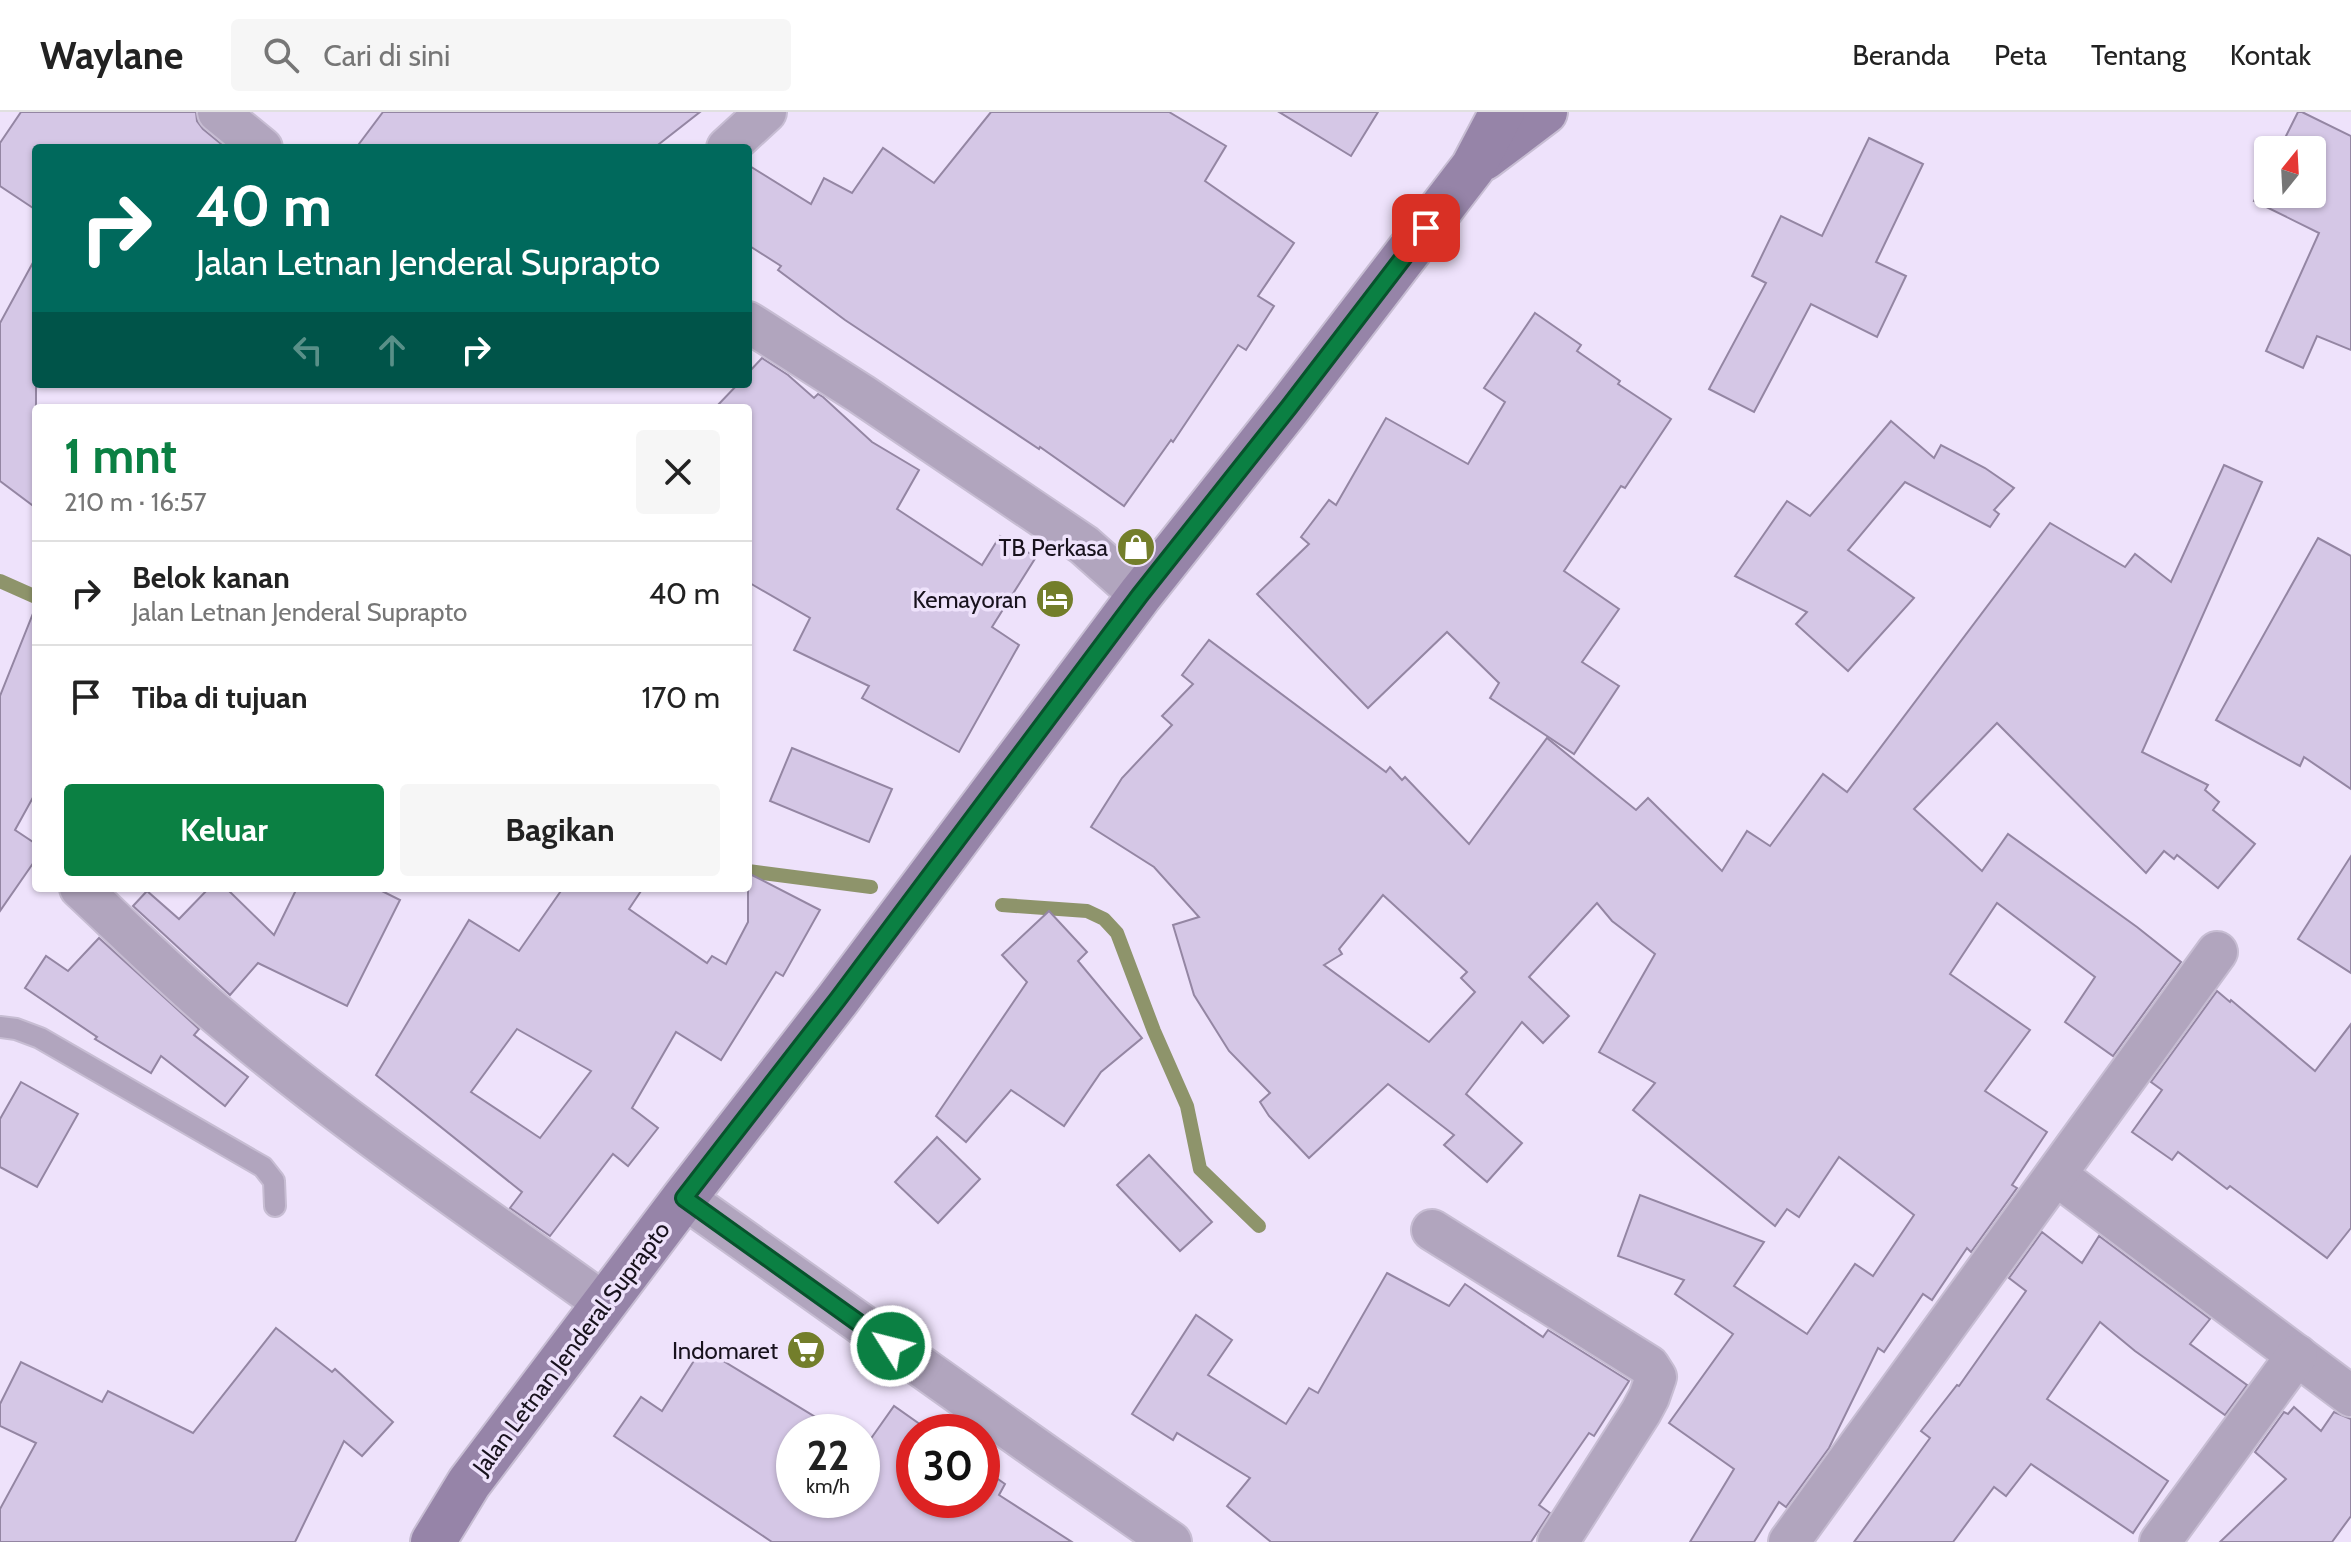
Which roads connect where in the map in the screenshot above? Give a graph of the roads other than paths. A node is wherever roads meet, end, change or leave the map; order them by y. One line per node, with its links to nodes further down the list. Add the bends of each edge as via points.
1 (218, 112): 5 (street)
2 (766, 112): 6 (street)
3 (1502, 112): 7 (main road, Jalan Letnan Jenderal Suprapto)
4 (1545, 112): 7 (main road, Jalan Letnan Jenderal Suprapto)
5 (257, 144)
6 (731, 144)
7 (1473, 167): 9 (main road, Jalan Letnan Jenderal Suprapto)
8 (752, 325): 9 (street, via 1084,545)
9 (1140, 595): 14 (main road, Jalan Letnan Jenderal Suprapto)
10 (84, 892): 17 (street, via 214,1012 319,1097)
11 (2217, 952): 13 (street)
12 (0, 1027): 15 (lane, via 40,1038 263,1167 274,1181)
13 (2056, 1175): 18 (street); 23 (street)
14 (684, 1198): 17 (main road, Jalan Letnan Jenderal Suprapto); 21 (street)
15 (275, 1206)
16 (1432, 1230): 22 (street, via 1649,1366 1656,1377 1641,1412)
17 (605, 1304): 20 (main road, Jalan Letnan Jenderal Suprapto, via 469,1483)
18 (2297, 1355): 19 (street); 24 (street)
19 (2351, 1396)
20 (433, 1542)
21 (1171, 1542)
22 (1558, 1542)
23 (1789, 1542)
24 (2160, 1542)

